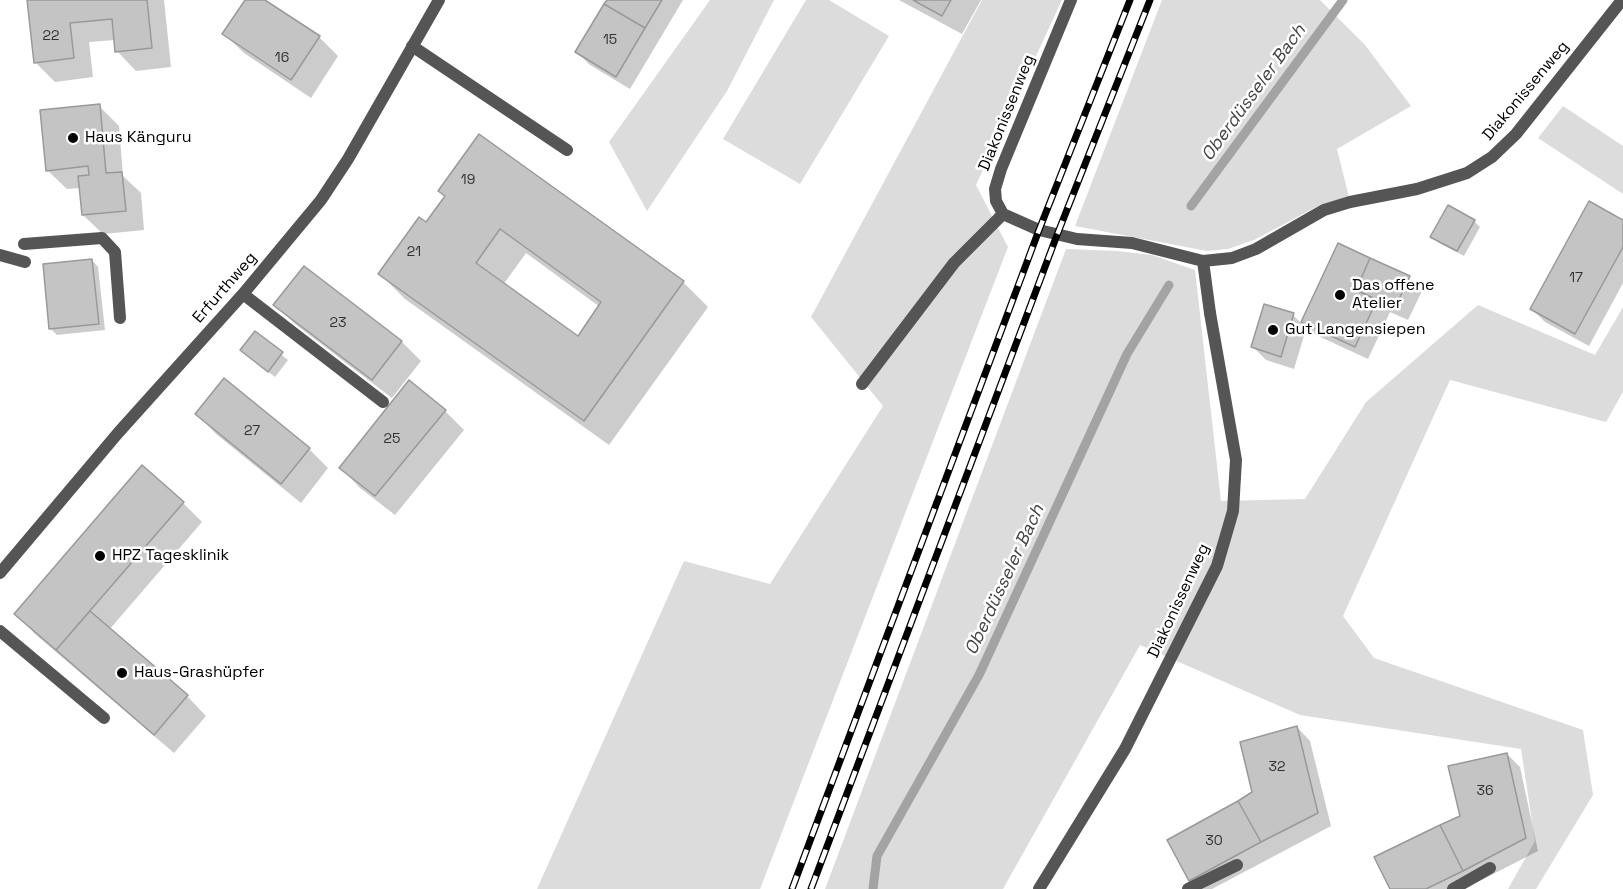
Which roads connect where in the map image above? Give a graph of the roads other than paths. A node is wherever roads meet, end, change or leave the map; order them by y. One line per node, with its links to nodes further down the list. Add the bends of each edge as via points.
1 (439, 0): 4 (street, Erfurthweg)
2 (1071, 0): 6 (street, Diakonissenweg, via 1001,170 995,189)
3 (1622, 0): 9 (street, Diakonissenweg, via 1516,134 1467,173 1417,189 1371,193 1324,210 1256,249 1232,258)
4 (412, 46): 5 (street); 11 (street, Erfurthweg, via 321,200)
5 (567, 150)
6 (1003, 214): 9 (street, Diakonissenweg, via 1057,235 1132,243); 13 (street, via 954,263)
7 (24, 244): 12 (street, via 102,238 115,252)
8 (0, 255): 10 (street)
9 (1203, 261): 20 (street, Diakonissenweg, via 1236,460 1233,512 1217,566 1125,749)
10 (25, 262)
11 (243, 294): 14 (street); 15 (street, Erfurthweg)
12 (120, 318)
13 (862, 384)
14 (383, 402)
15 (0, 573)
16 (0, 632): 17 (street)
17 (104, 718)
18 (1237, 865): 21 (street)
19 (1490, 868): 22 (street)
20 (1039, 889)
21 (1188, 889)
22 (1453, 889)

